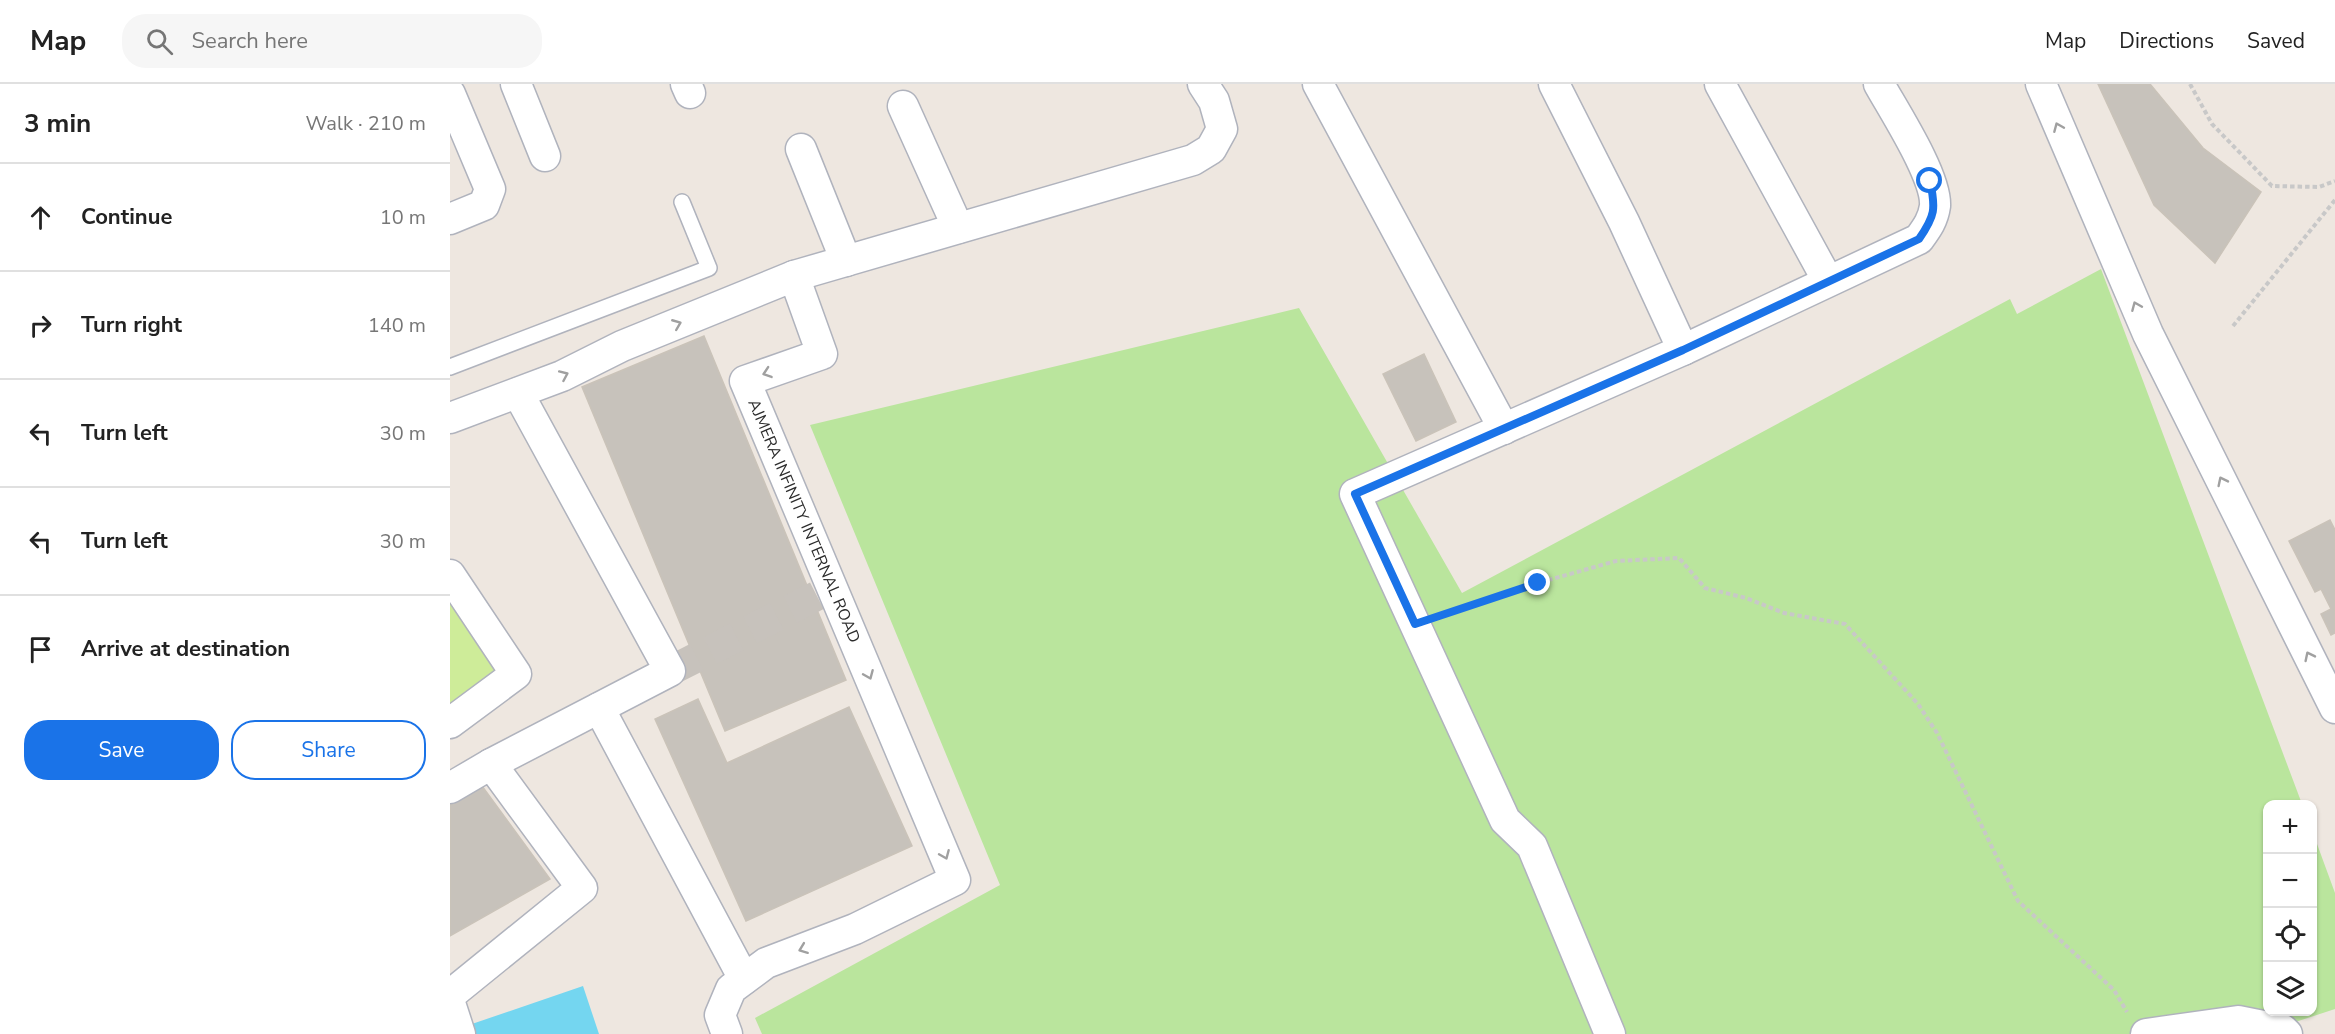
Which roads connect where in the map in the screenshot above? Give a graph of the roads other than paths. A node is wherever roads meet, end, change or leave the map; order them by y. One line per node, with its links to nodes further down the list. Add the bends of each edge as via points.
1 (516, 84): 11 (street)
2 (1203, 84): 14 (street, via 1214,101 1222,129 1211,149 1194,160)
3 (1318, 84): 22 (street)
4 (1554, 84): 18 (street)
5 (1720, 84): 17 (street)
6 (1879, 84): 17 (street, via 1930,181 1935,204 1932,222 1919,239)
7 (2041, 84): 25 (street, one-way to 7, via 2148,334)
8 (450, 94): 13 (street, via 489,189 484,205)
9 (903, 106): 14 (street)
10 (801, 149): 15 (street)
11 (545, 156)
12 (682, 202): 19 (lane, via 710,268)
13 (450, 219)
14 (958, 228): 15 (street)
15 (846, 261): 16 (street)
16 (794, 276): 20 (street, one-way to 16); 29 (street, AJMERA INFINITY INTERNAL ROAD, one-way to 29, via 822,354 745,381 955,880 855,929 766,963)
17 (1828, 281): 18 (street)
18 (1683, 350): 22 (street)
19 (450, 367)
20 (518, 393): 21 (street); 24 (street, via 670,671)
21 (450, 418)
22 (1504, 429): 34 (street, via 1355,494 1505,820 1532,846)
23 (450, 575): 26 (street, via 516,675)
24 (599, 708): 27 (street); 29 (street)
25 (2335, 708)
26 (450, 723)
27 (491, 764): 28 (street); 30 (street, via 582,888)
28 (450, 788)
29 (744, 978): 33 (street, AJMERA INFINITY INTERNAL ROAD, via 731,988 720,1015)
30 (450, 995)
31 (450, 1003): 32 (street)
32 (460, 1034)
33 (728, 1034)
34 (1610, 1034)
35 (2147, 1034): 36 (street, via 2238,1021)
36 (2288, 1034)

